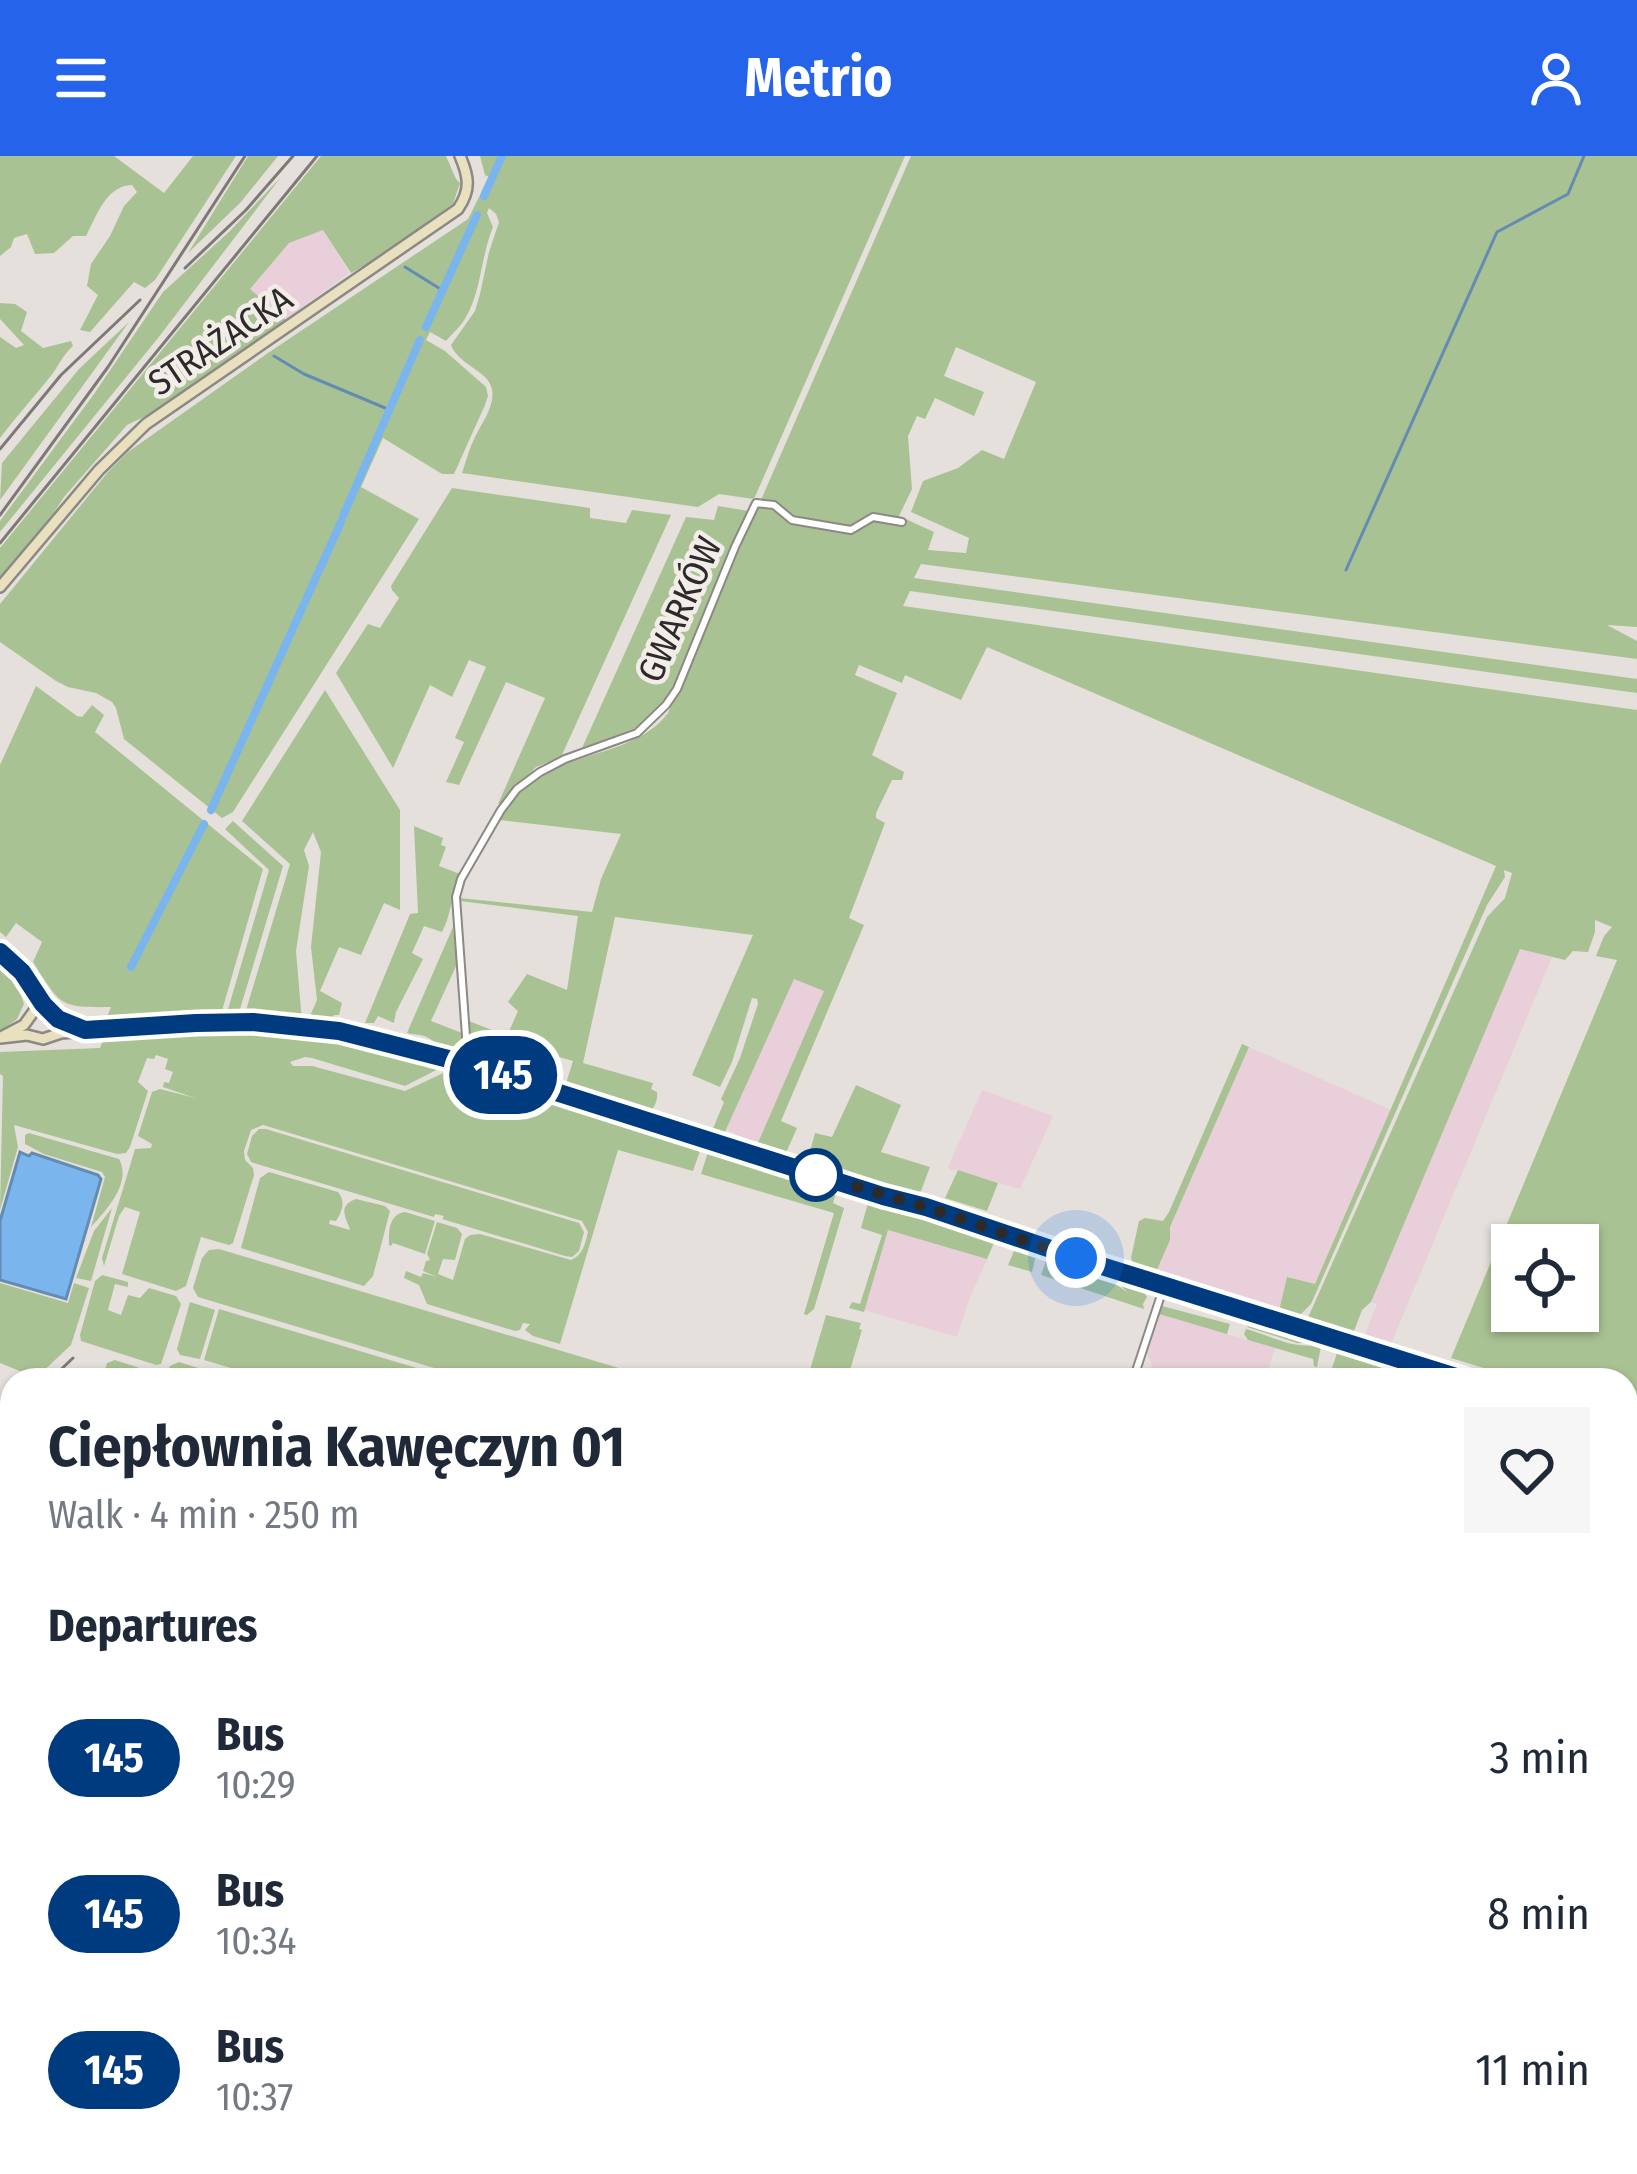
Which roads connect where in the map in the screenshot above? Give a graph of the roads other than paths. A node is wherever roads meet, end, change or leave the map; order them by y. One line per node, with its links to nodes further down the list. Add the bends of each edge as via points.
1 (460, 156): 3 (street, STRAŻACKA, via 469,185 458,209 146,424)
2 (902, 521): 12 (street, GWARKÓW, via 873,518 851,530 792,520 756,503 666,705 637,733 565,759 517,789 461,879 455,911)
3 (0, 587)
4 (0, 952): 5 (street)
5 (27, 980): 6 (street); 7 (street)
6 (54, 1014): 7 (street, via 41,1009); 8 (street); 11 (street, via 58,1028)
7 (30, 1017): 9 (street); 10 (street)
8 (85, 1030): 11 (street); 12 (street, via 253,1022 339,1031)
9 (0, 1037): 10 (street)
10 (35, 1037): 11 (street)
11 (50, 1037)
12 (468, 1064): 13 (street)
13 (1164, 1286): 14 (street); 15 (street)
14 (1137, 1368)
15 (1427, 1368)

